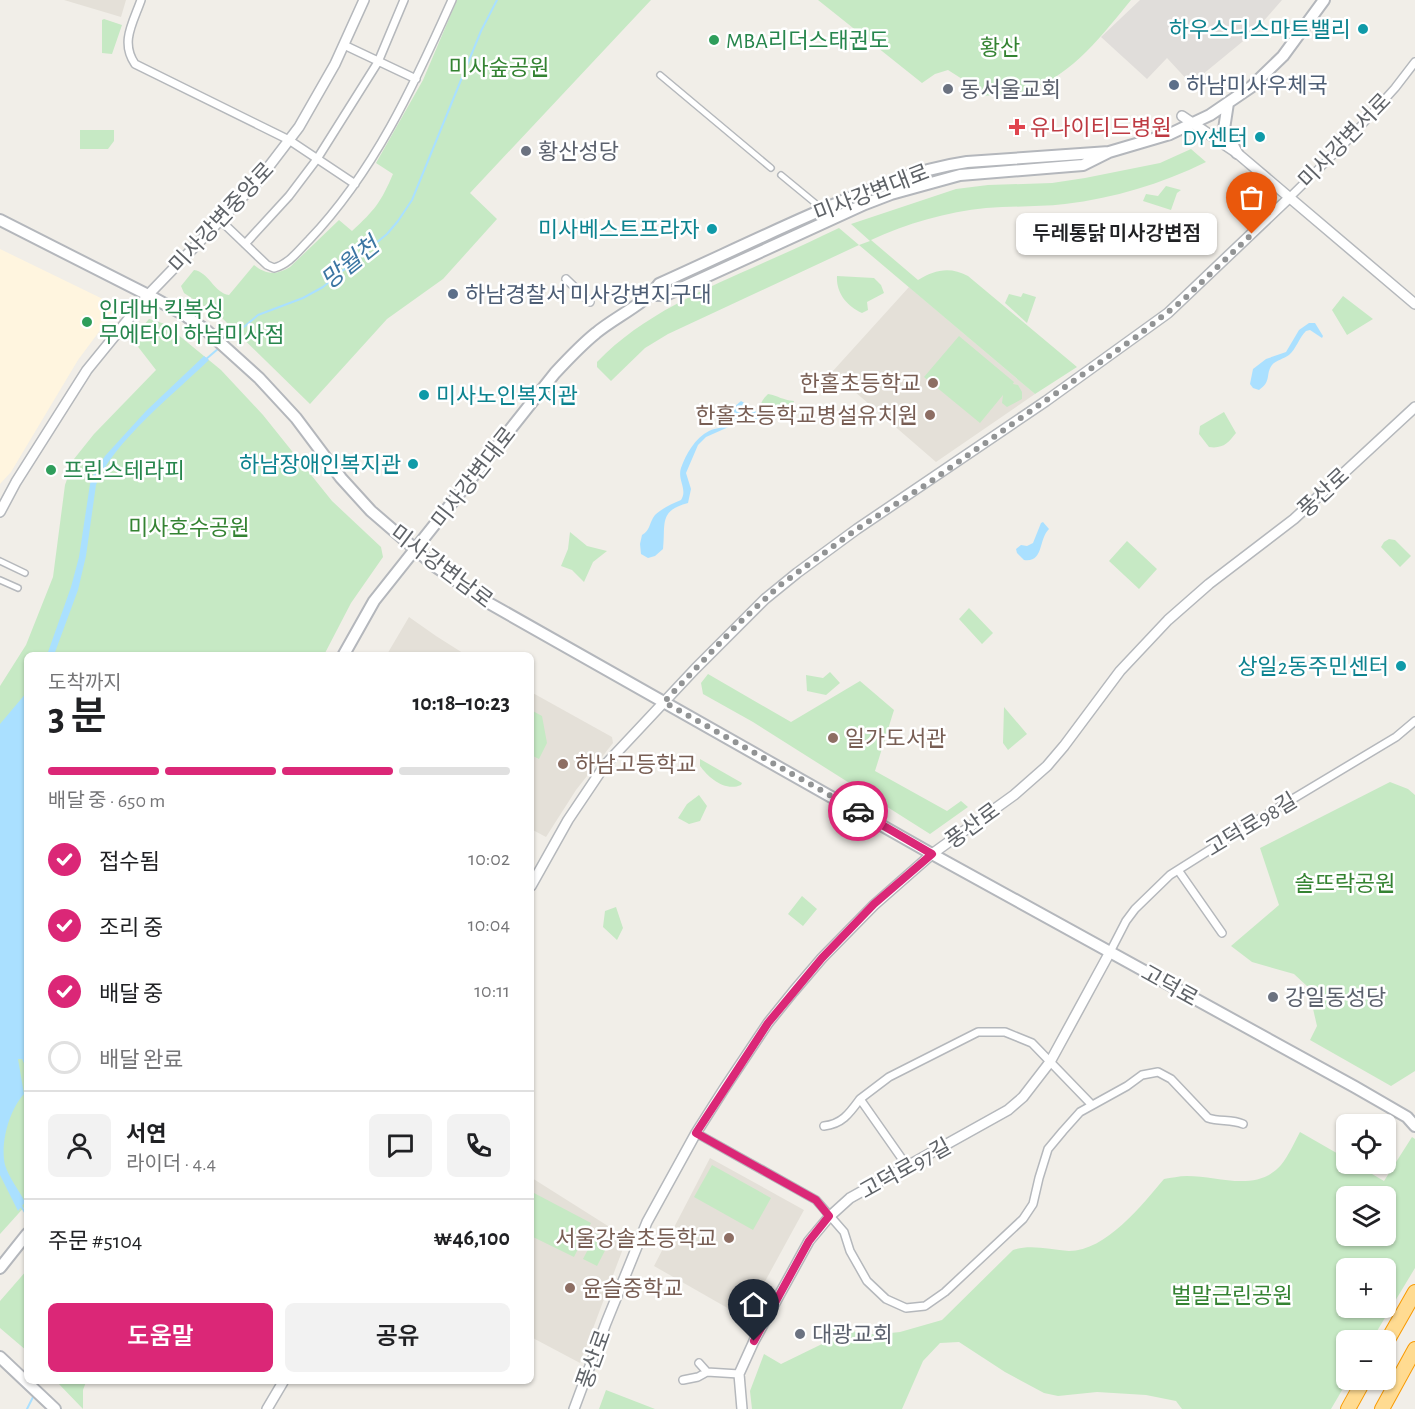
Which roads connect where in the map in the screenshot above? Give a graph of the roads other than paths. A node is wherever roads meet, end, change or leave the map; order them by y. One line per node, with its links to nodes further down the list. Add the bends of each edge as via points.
1 (141, 0): 14 (street, via 126,43 135,64)
2 (364, 0): 6 (street, 미사강변중앙로)
3 (404, 0): 7 (street)
4 (452, 0): 10 (street)
5 (1324, 0): 11 (main road, 미사강변대로, via 1283,56)
6 (345, 45): 7 (street); 14 (street, 미사강변중앙로)
7 (378, 62): 10 (street); 16 (street)
8 (1415, 62): 20 (street, 미사강변서로, via 1349,139)
9 (660, 75): 17 (street)
10 (416, 79): 19 (street)
11 (1228, 103): 13 (main road, 미사강변대로); 15 (main road, via 1224,129)
12 (1182, 116): 13 (street)
13 (1192, 123): 15 (street); 31 (main road, 미사강변대로, via 1083,165 960,175 919,185 865,204 666,295 652,295 570,356)
14 (290, 140): 16 (street); 23 (street, 미사강변중앙로)
15 (1237, 153): 20 (street)
16 (317, 159): 19 (street); 24 (street)
17 (771, 168)
18 (781, 175): 21 (street)
19 (355, 184): 24 (street, via 333,215 281,266 267,265)
20 (1289, 198): 28 (street); 37 (street, 미사강변서로, via 1168,313 779,586)
21 (815, 203)
22 (0, 220): 26 (main road, 미사강변남로)
23 (220, 220): 24 (street); 26 (street, 미사강변중앙로)
24 (245, 244)
25 (566, 279): 27 (street)
26 (148, 295): 30 (street, 미사강변중앙로, via 87,370); 31 (main road, 미사강변남로, via 207,331 237,357 304,427 359,499)
27 (590, 302)
28 (1415, 304)
29 (1415, 407): 39 (street, 풍산로, via 1294,519 1168,620 1120,670 1064,746 1031,782)
30 (0, 512)
31 (416, 550): 36 (main road, 미사강변대로, via 374,601); 37 (main road, 미사강변남로, via 487,602)
32 (0, 561): 33 (street)
33 (26, 573)
34 (0, 580): 35 (street)
35 (18, 588)
36 (346, 652)
37 (664, 702): 39 (main road, 미사강변남로); 41 (street, 미사강변서로, via 605,765)
38 (1415, 721): 40 (street, 고덕로98길, via 1396,737)
39 (932, 854): 43 (main road, 고덕로); 50 (street, 풍산로, via 874,904 822,958 768,1023)
40 (1178, 870): 42 (street); 43 (street, 고덕로98길, via 1135,909)
41 (534, 881)
42 (1222, 933)
43 (1110, 952): 44 (street, 고덕로97길); 47 (main road, 고덕로)
44 (1050, 1062): 45 (street, via 1032,1043 1005,1032 978,1032 890,1077); 46 (street); 51 (street, 고덕로97길, via 1008,1110)
45 (860, 1099): 49 (street, via 848,1116 836,1125); 51 (street)
46 (1091, 1104): 48 (street, via 1142,1075 1158,1072 1171,1079 1209,1118); 52 (street, via 1048,1149 1033,1204 1023,1219 925,1306 906,1308 886,1299 867,1281 844,1232)
47 (1412, 1121)
48 (1243, 1124)
49 (824, 1126)
50 (696, 1133): 52 (street, via 816,1200); 69 (street, 풍산로, via 647,1222)
51 (907, 1166): 52 (street, 고덕로97길, via 850,1198)
52 (829, 1216): 61 (street, 고덕로97길, via 809,1241)
53 (24, 1238): 54 (main road)
54 (0, 1268)
55 (1415, 1292): 56 (highway)
56 (1393, 1330)
57 (1415, 1349): 72 (highway)
58 (2, 1360): 62 (main road)
59 (699, 1363): 60 (street)
60 (707, 1372): 61 (street); 63 (street)
61 (739, 1374): 70 (street, 고덕로97길)
62 (24, 1380)
63 (683, 1380)
64 (28, 1384): 67 (main road)
65 (282, 1384): 68 (street)
66 (1359, 1390): 71 (highway)
67 (55, 1409)
68 (267, 1409)
69 (574, 1409)
70 (742, 1409)
71 (1348, 1409)
72 (1382, 1409)

